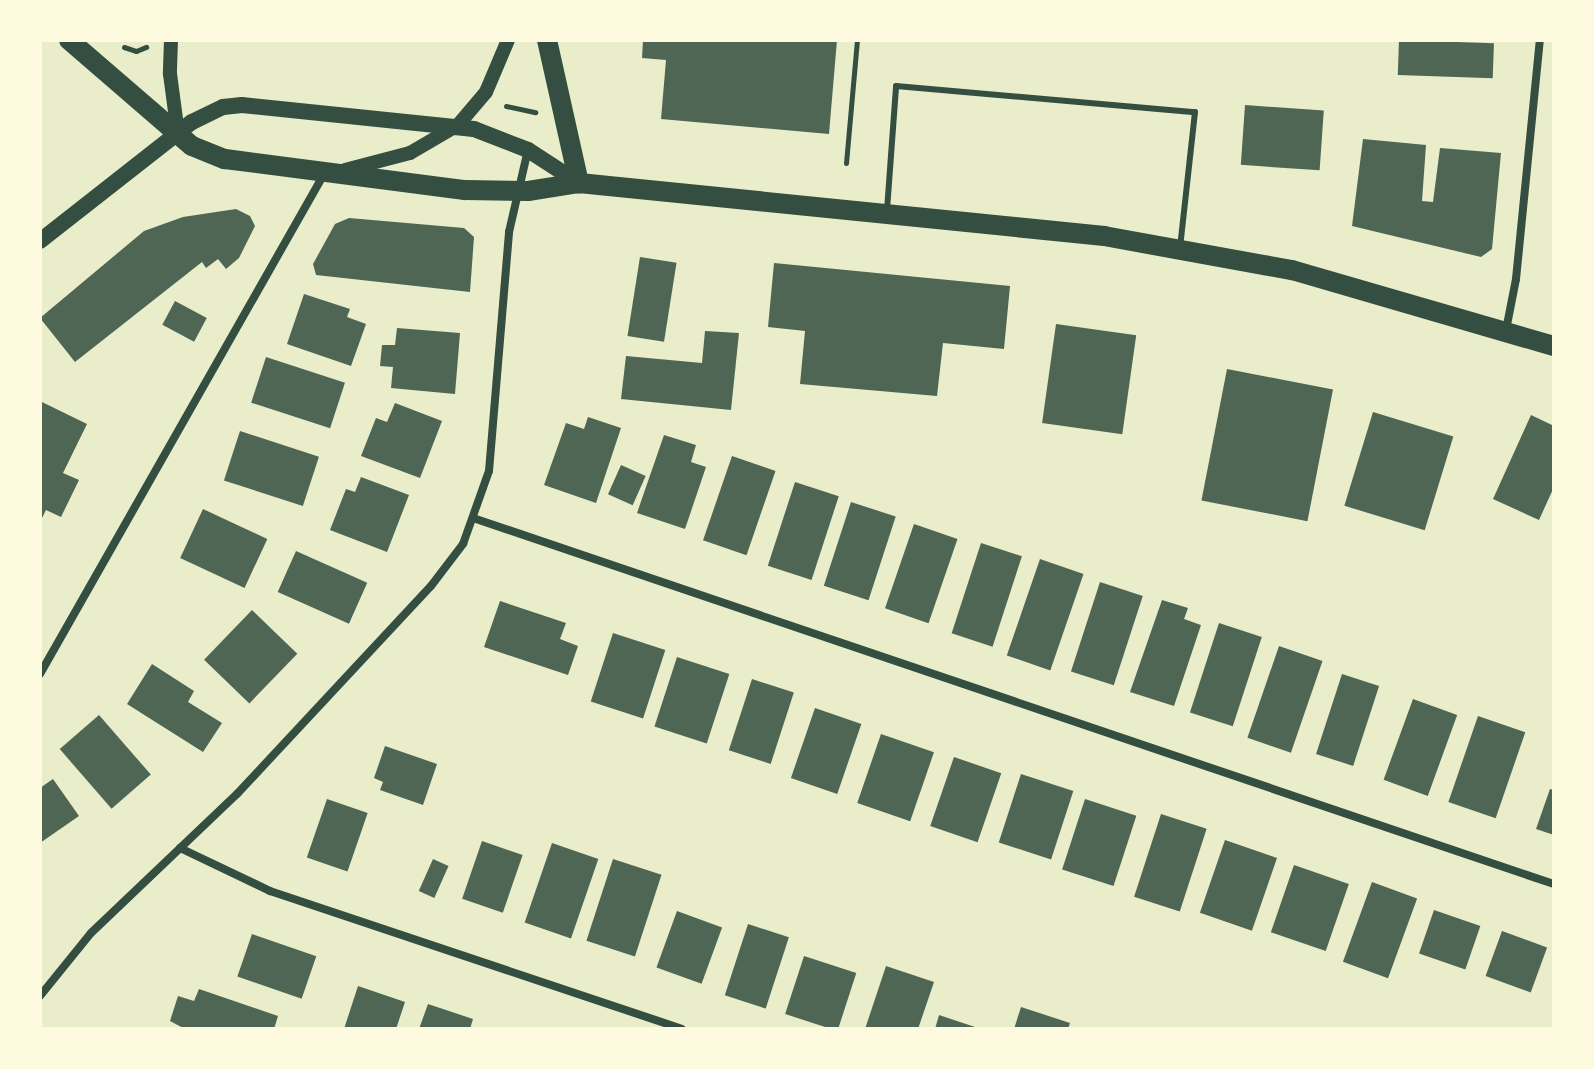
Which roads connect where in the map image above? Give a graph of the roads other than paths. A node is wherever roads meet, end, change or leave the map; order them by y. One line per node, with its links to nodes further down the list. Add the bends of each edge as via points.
1 (69, 40): 7 (main road)
2 (171, 40): 7 (street)
3 (508, 40): 6 (street, via 486,92)
4 (547, 40): 10 (main road)
5 (1540, 40): 15 (street)
6 (458, 125): 7 (main road, via 242,105 207,113); 8 (main road); 9 (street, via 389,162)
7 (178, 134): 9 (main road, via 209,155); 13 (main road)
8 (528, 150): 10 (main road); 11 (street)
9 (325, 173): 11 (main road); 18 (street)
10 (579, 183): 11 (main road); 12 (main road)
11 (521, 192): 17 (street, via 509,232 489,471)
12 (886, 213): 14 (main road); 14 (lane, via 896,86 1195,112)
13 (40, 241)
14 (1180, 248): 15 (main road, via 1373,290)
15 (1506, 330): 16 (main road)
16 (1554, 346)
17 (476, 519): 19 (street, via 431,586); 20 (street)
18 (40, 674)
19 (180, 848): 21 (street, via 91,933); 22 (street, via 270,891)
20 (1554, 884)
21 (40, 996)
22 (682, 1029)

